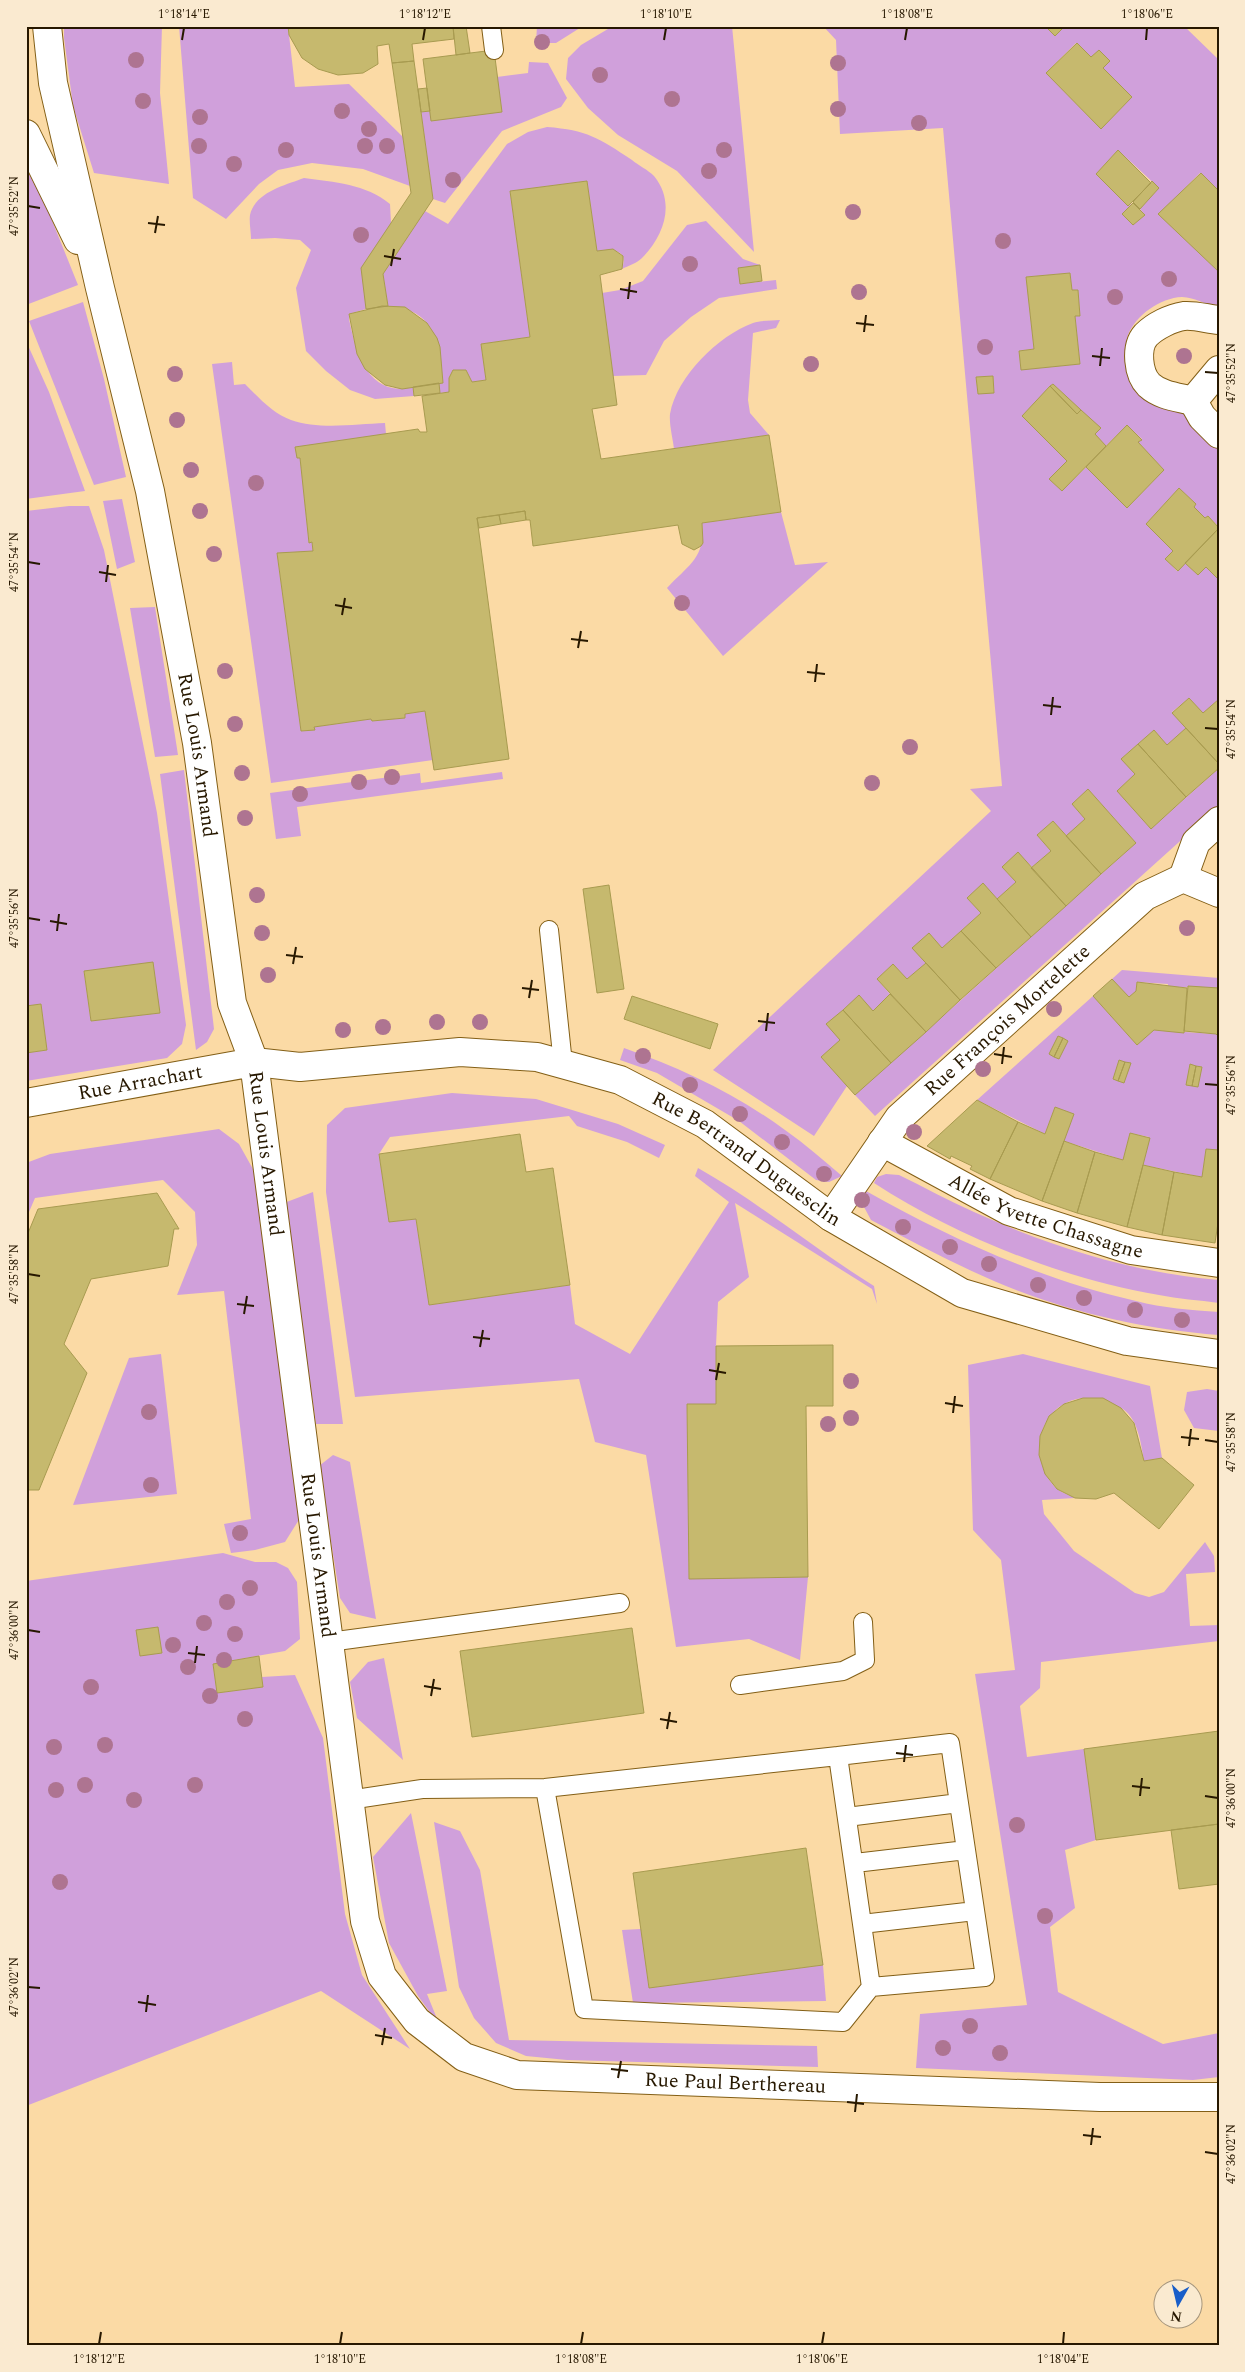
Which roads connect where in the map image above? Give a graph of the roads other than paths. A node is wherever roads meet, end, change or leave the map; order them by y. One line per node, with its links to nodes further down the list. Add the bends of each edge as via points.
1 (47, 26): 5 (street, via 53,83)
2 (492, 26): 3 (lane)
3 (494, 50)
4 (26, 134): 5 (street)
5 (99, 282): 14 (street, Rue Louis Armand, via 150,491 196,733 232,1003)
6 (1219, 320): 8 (street, via 1184,316 1160,324 1145,336 1139,368 1149,385 1162,394)
7 (1217, 376): 8 (street)
8 (1193, 401): 9 (street, via 1202,417)
9 (1219, 434)
10 (1219, 821): 11 (street, via 1196,842)
11 (1183, 878): 12 (street); 17 (street, Rue François Mortelette, via 1145,896 900,1118)
12 (1219, 893)
13 (549, 930): 15 (lane)
14 (254, 1062): 15 (street, Rue Bertrand Duguesclin, via 300,1067 460,1052 537,1056); 16 (street, Rue Arrachart); 23 (street, Rue Louis Armand)
15 (563, 1064): 18 (street, Rue Bertrand Duguesclin, via 620,1080 705,1124)
16 (26, 1103)
17 (882, 1142): 18 (street, Rue François Mortelette); 19 (street, Allée Yvette Chassagne, via 1009,1211 1131,1250)
18 (832, 1216): 20 (street, Rue Bertrand Duguesclin, via 962,1293 1126,1341)
19 (1219, 1263)
20 (1219, 1354)
21 (620, 1603): 23 (lane)
22 (862, 1622): 24 (lane, via 865,1660 843,1671)
23 (329, 1642): 27 (street, Rue Louis Armand)
24 (740, 1685)
25 (838, 1756): 26 (lane); 28 (lane, via 950,1743); 29 (lane)
26 (545, 1788): 27 (lane, via 422,1788); 34 (lane, via 584,2009 843,2022)
27 (349, 1800): 35 (street, Rue Louis Armand, via 365,1922 382,1976)
28 (959, 1803): 29 (lane); 30 (lane)
29 (847, 1817): 31 (lane)
30 (966, 1850): 31 (lane); 32 (lane)
31 (855, 1863): 33 (lane)
32 (975, 1911): 33 (lane); 34 (lane, via 985,1977)
33 (862, 1924): 34 (lane)
34 (871, 1987)
35 (417, 2021): 36 (street, Rue Paul Berthereau, via 464,2056 518,2075 1100,2097)
36 (1219, 2097)

